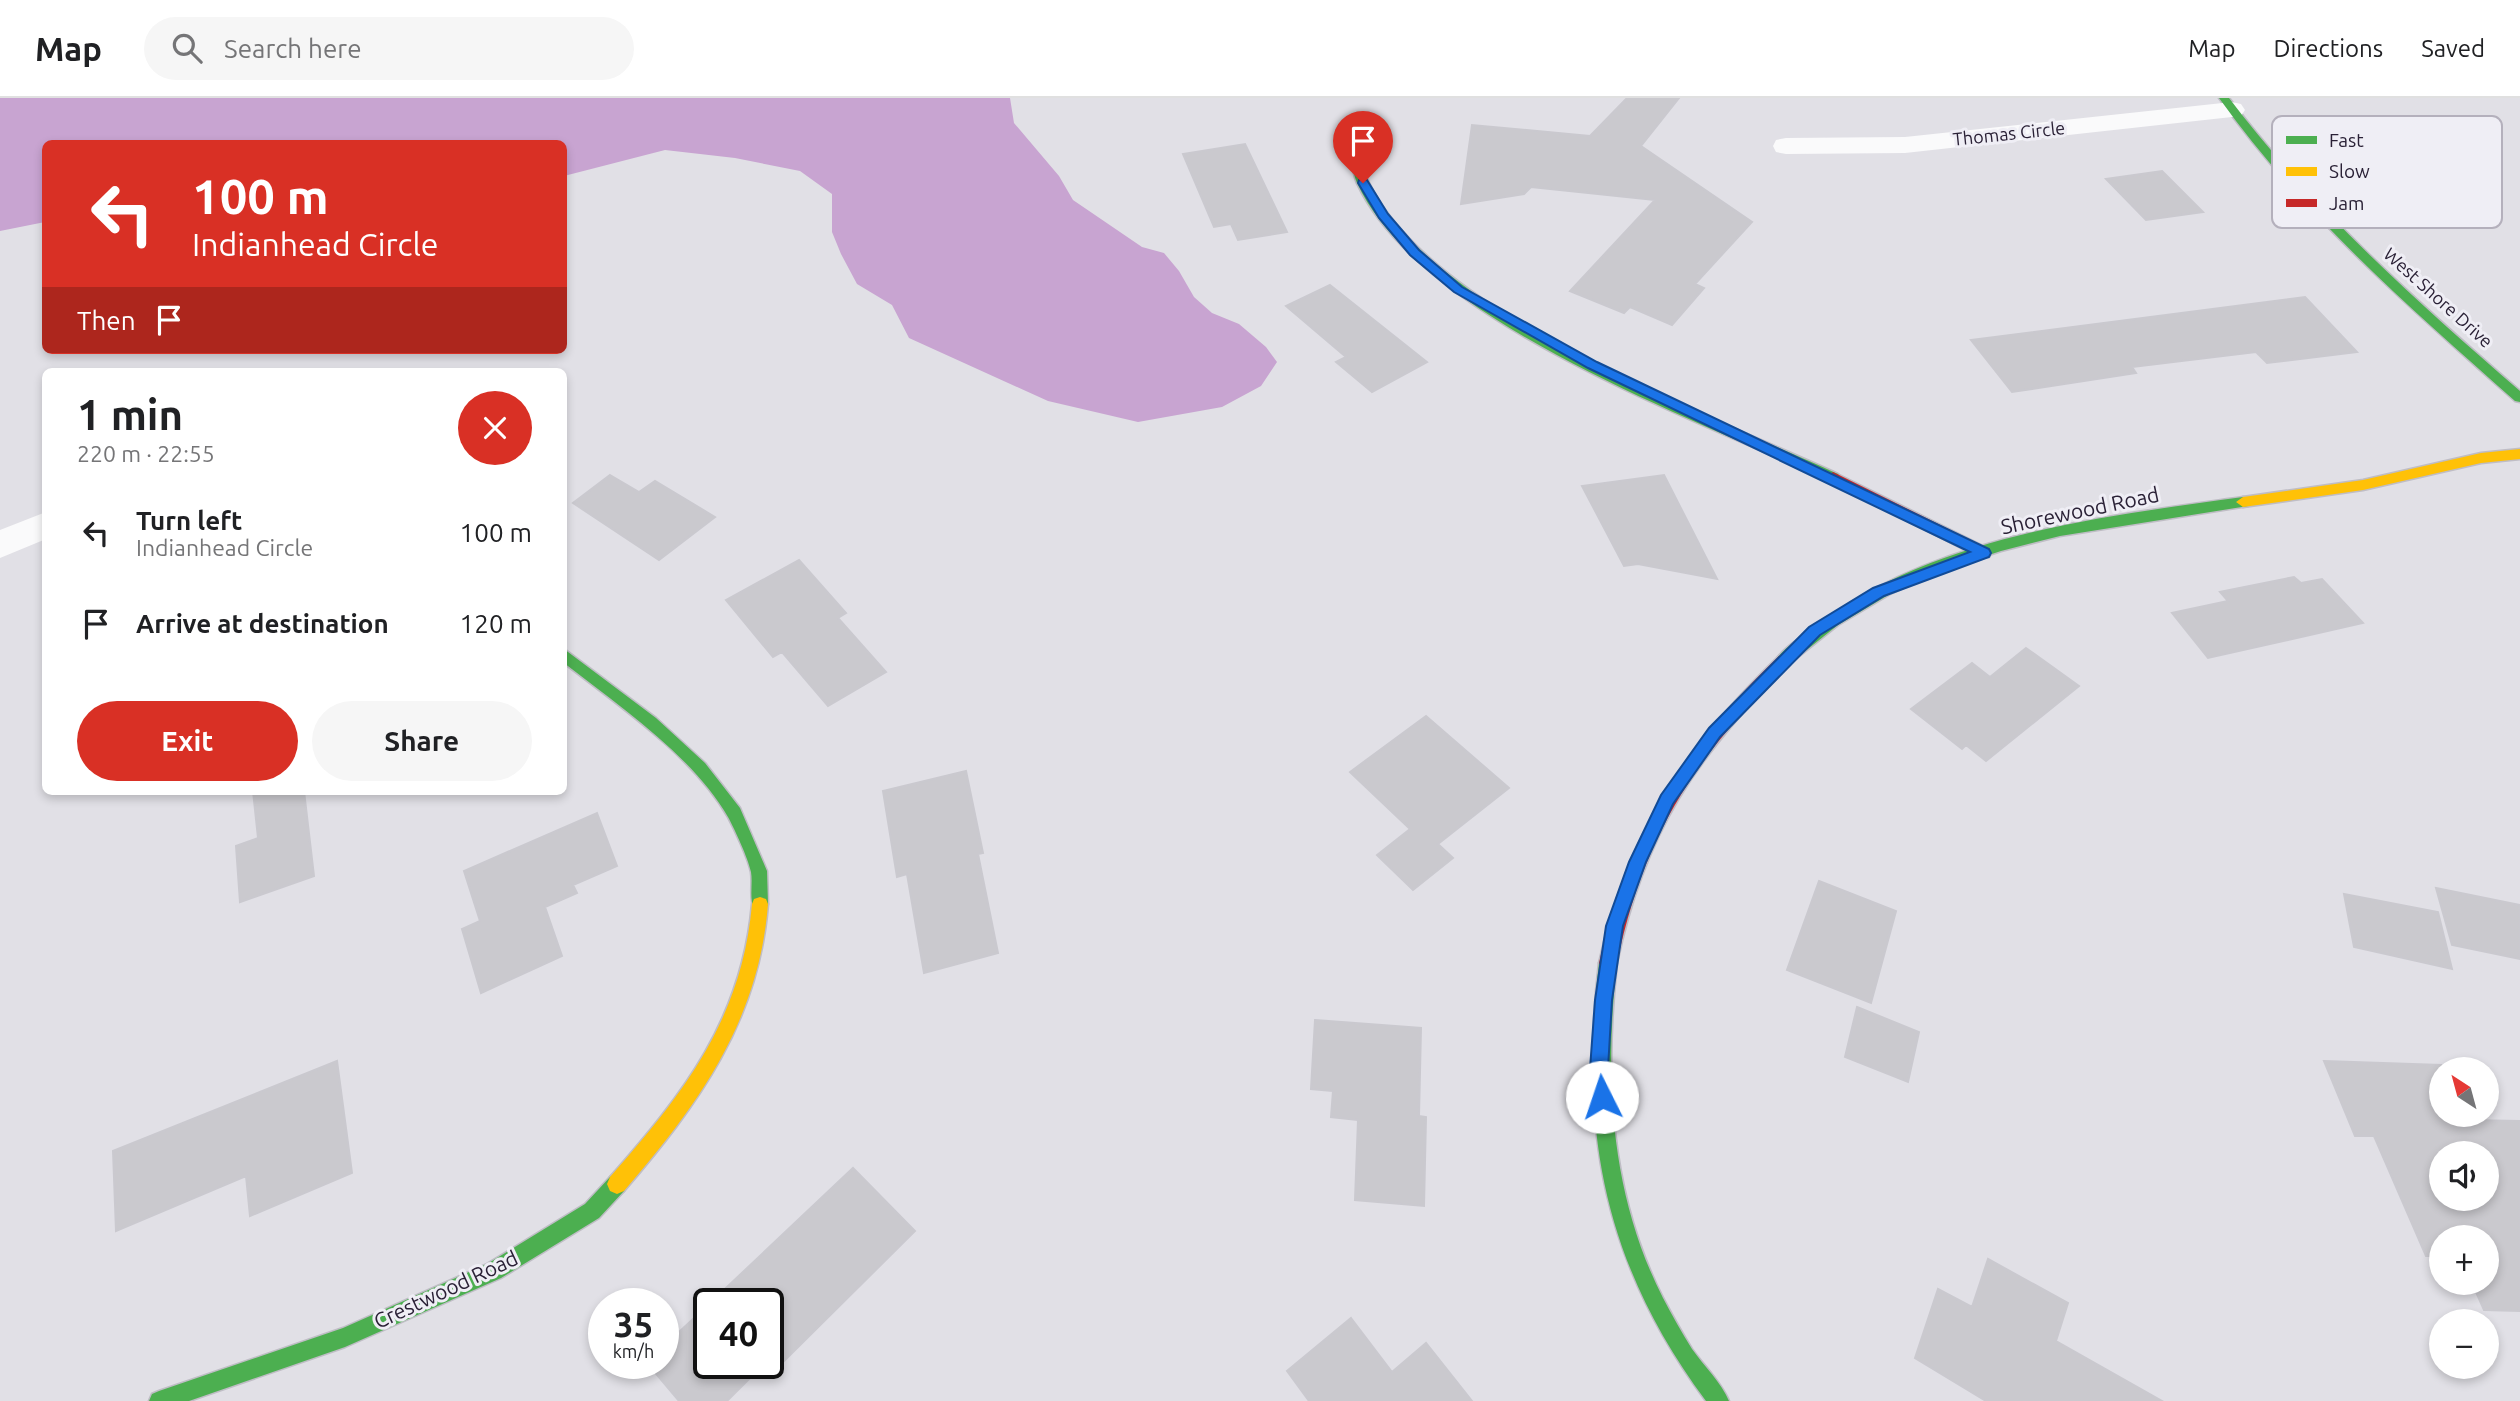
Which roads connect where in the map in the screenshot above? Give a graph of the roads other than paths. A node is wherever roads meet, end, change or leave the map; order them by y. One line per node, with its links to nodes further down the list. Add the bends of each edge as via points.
1 (2228, 104): 3 (street, Thomas Circle, via 1905,145); 4 (street, West Shore Drive)
2 (1362, 125): 10 (street, via 1357,146 1363,183 1383,216 1415,253 1458,289 1592,365)
3 (1786, 146)
4 (2272, 157)
5 (2334, 228): 6 (street, West Shore Drive)
6 (2520, 398)
7 (2520, 454): 10 (street, Shorewood Road, via 2495,454 2420,474 2079,529)
8 (42, 526): 9 (street)
9 (0, 545)
10 (1984, 553): 13 (street, Shorewood Road, via 1878,592 1814,631 1761,682 1714,733 1666,800 1614,926 1599,1069 1607,1153 1632,1256 1647,1295 1699,1381)
11 (567, 657): 12 (street, Crestwood Road, via 651,722 699,768 734,813 759,871 760,931 741,997 704,1072 663,1133 592,1211 494,1271 345,1337)
12 (159, 1401)
13 (1719, 1401)

